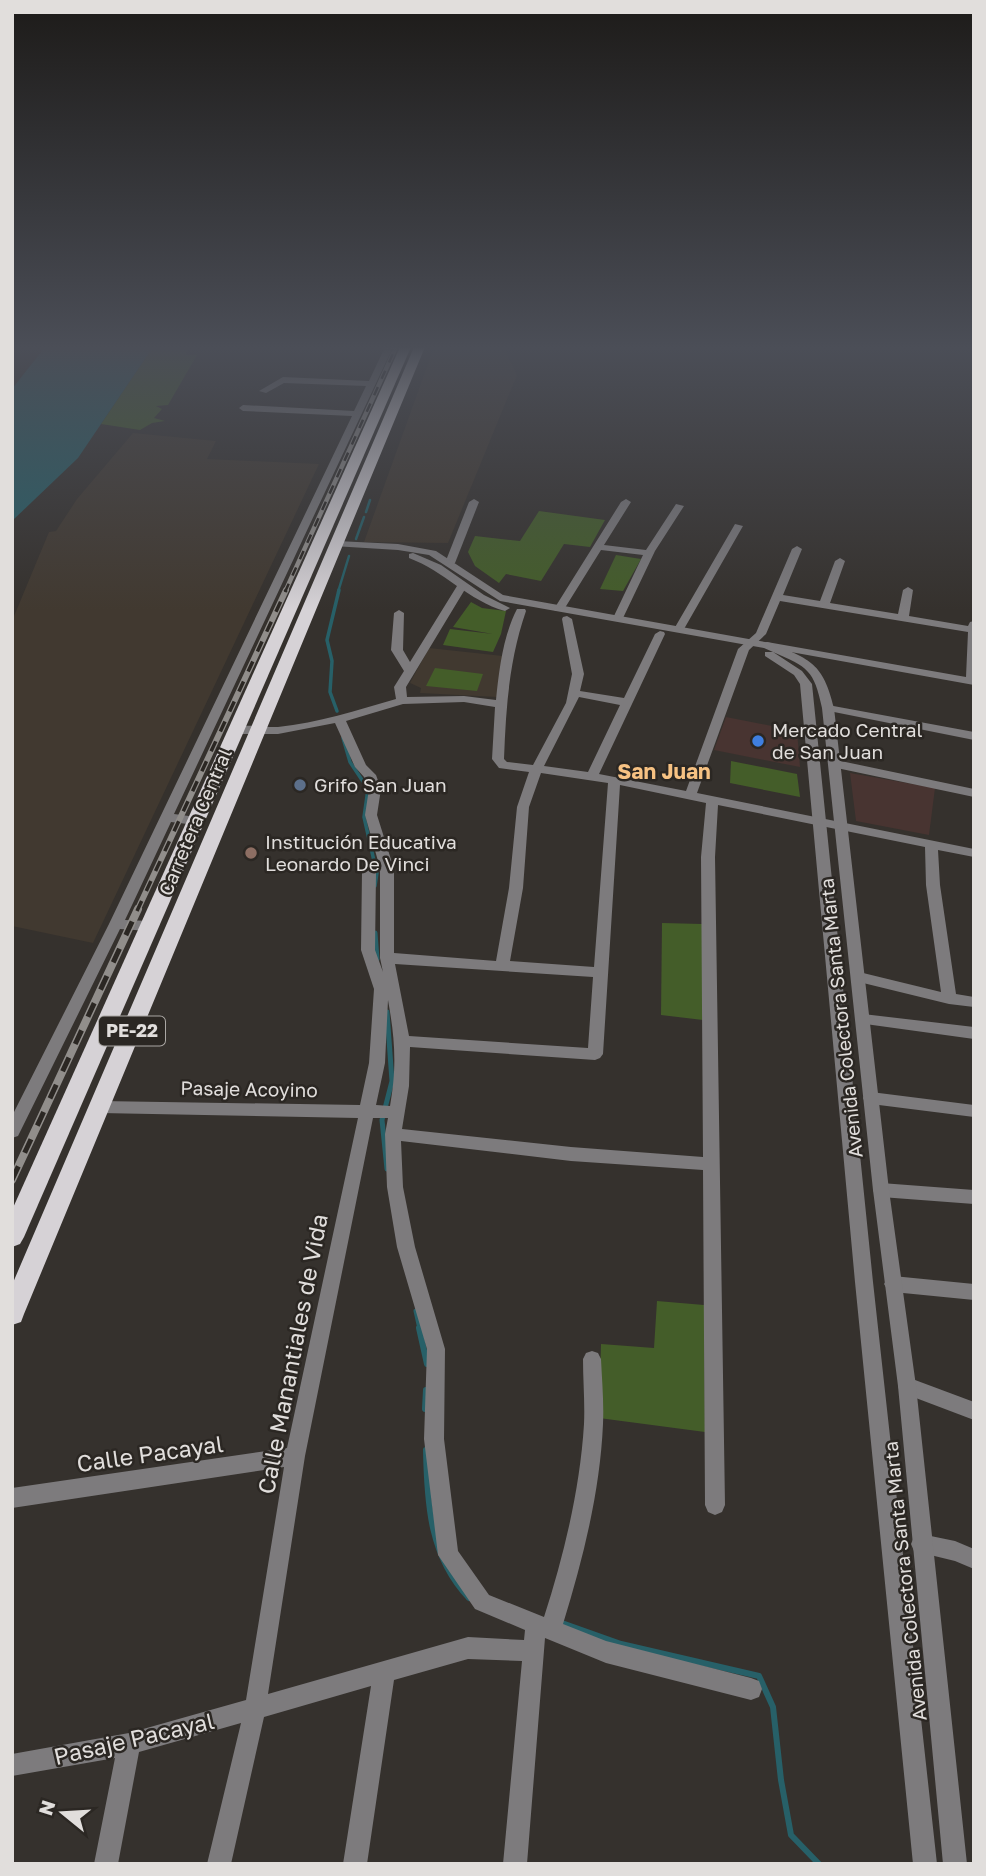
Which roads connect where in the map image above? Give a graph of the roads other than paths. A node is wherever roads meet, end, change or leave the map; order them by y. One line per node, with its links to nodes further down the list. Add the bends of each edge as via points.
1 (346, 435): 47 (street)
2 (367, 435): 4 (highway, Carretera Central / PE-22)
3 (383, 435): 5 (highway, Carretera Central / PE-22)
4 (361, 449): 5 (highway); 37 (highway, Carretera Central / PE-22)
5 (377, 450): 11 (highway, Carretera Central / PE-22)
6 (474, 502): 15 (street)
7 (626, 502): 10 (street)
8 (679, 506): 13 (street)
9 (738, 526): 26 (street)
10 (599, 547): 13 (street); 22 (street)
11 (335, 549): 15 (street, Avenida Colectora Santa Marta, via 415,548); 16 (street, Avenida Colectora Santa Marta, via 416,557); 38 (highway, Carretera Central / PE-22)
12 (797, 549): 18 (street)
13 (649, 553): 23 (street)
14 (840, 561): 19 (street)
15 (450, 563): 22 (street, Avenida Colectora Santa Marta, via 500,598)
16 (462, 586): 20 (street, Avenida Colectora Santa Marta, via 489,603); 29 (street)
17 (908, 590): 24 (street)
18 (778, 597): 19 (street); 28 (street)
19 (824, 605): 24 (street)
20 (521, 611): 22 (street, Avenida Colectora Santa Marta); 34 (street, via 510,635)
21 (399, 612): 29 (street, via 397,650)
22 (563, 614): 23 (street, Avenida Colectora Santa Marta); 27 (street, Avenida Colectora Santa Marta); 31 (street, via 578,674)
23 (618, 618): 26 (street, Avenida Colectora Santa Marta)
24 (903, 618): 25 (street)
25 (973, 627): 30 (street)
26 (679, 628): 28 (street, Avenida Colectora Santa Marta)
27 (660, 635): 28 (street, Avenida Colectora Santa Marta); 33 (street)
28 (755, 645): 30 (street); 35 (street, Avenida Colectora Santa Marta, via 792,655 811,668 822,682); 45 (street); 49 (street, Avenida Colectora Santa Marta, via 784,661 806,684)
29 (410, 672): 32 (street, via 400,688)
30 (972, 682)
31 (574, 693): 33 (street); 41 (street)
32 (402, 701): 34 (street, via 464,699); 36 (street)
33 (626, 702): 42 (street)
34 (503, 705): 41 (street, via 498,758 503,765)
35 (828, 708): 39 (street); 40 (street, Avenida Colectora Santa Marta)
36 (339, 719): 38 (street); 53 (street, via 375,789 371,815)
37 (236, 730): 38 (street); 48 (highway, Carretera Central / PE-22)
38 (258, 732): 66 (highway, Carretera Central / PE-22)
39 (974, 736)
40 (836, 765): 44 (street); 50 (street, Avenida Colectora Santa Marta)
41 (536, 770): 42 (street); 57 (street, via 523,807 516,888)
42 (592, 776): 43 (street)
43 (614, 781): 45 (street); 58 (street)
44 (974, 793)
45 (690, 796): 46 (street)
46 (712, 801): 49 (street); 72 (street, via 708,857)
47 (166, 817): 48 (street); 54 (street)
48 (196, 821): 55 (highway, Carretera Central / PE-22)
49 (817, 821): 50 (street); 98 (street, Avenida Colectora Santa Marta)
50 (842, 825): 51 (street); 59 (street, Avenida Colectora Santa Marta)
51 (931, 844): 52 (street); 60 (street)
52 (974, 853)
53 (385, 863): 56 (street); 68 (street, Calle Manantiales de Vida, via 369,871 368,950 381,989 377,1063)
54 (116, 924): 55 (street); 70 (street)
55 (149, 926): 75 (highway, Carretera Central / PE-22)
56 (387, 958): 57 (street); 64 (street)
57 (502, 965): 58 (street)
58 (602, 973): 64 (street, via 595,1054)
59 (859, 977): 60 (street); 62 (street, Avenida Colectora Santa Marta)
60 (949, 999): 61 (street)
61 (974, 1002)
62 (863, 1020): 63 (street); 65 (street, Avenida Colectora Santa Marta)
63 (974, 1033)
64 (403, 1041): 69 (street)
65 (872, 1098): 67 (street); 73 (street, Avenida Colectora Santa Marta)
66 (100, 1107): 68 (street, Pasaje Acoyino); 78 (highway, Carretera Central / PE-22)
67 (974, 1111)
68 (368, 1112): 69 (street, Pasaje Acoyino); 82 (street, Calle Manantiales de Vida)
69 (397, 1112): 71 (street)
70 (12, 1132)
71 (393, 1134): 72 (street); 87 (street, via 395,1188 406,1247 436,1349 434,1439 448,1555 482,1602)
72 (712, 1164): 84 (street)
73 (881, 1190): 74 (street); 76 (street, Avenida Colectora Santa Marta)
74 (974, 1196)
75 (12, 1237)
76 (893, 1284): 77 (street); 80 (street, Avenida Colectora Santa Marta)
77 (974, 1292)
78 (12, 1314)
79 (592, 1360): 87 (street, via 593,1427 583,1495 565,1586)
80 (907, 1386): 81 (street); 85 (street, Avenida Colectora Santa Marta)
81 (974, 1411)
82 (295, 1456): 83 (street, Calle Pacayal); 91 (street, Calle Manantiales de Vida)
83 (12, 1498)
84 (715, 1505)
85 (921, 1544): 86 (street); 99 (street, Avenida Colectora Santa Marta)
86 (974, 1559)
87 (543, 1627): 88 (street); 90 (street, via 606,1652)
88 (534, 1652): 89 (street, Pasaje Pacayal, via 468,1648); 97 (street)
89 (384, 1673): 91 (street, Pasaje Pacayal); 96 (street)
90 (751, 1689)
91 (256, 1710): 92 (street, Pasaje Pacayal); 95 (street, Calle Manantiales de Vida)
92 (129, 1744): 93 (street, Pasaje Pacayal); 94 (street)
93 (12, 1765)
94 (106, 1864)
95 (219, 1864)
96 (355, 1864)
97 (515, 1864)
98 (925, 1864)
99 (955, 1864)

